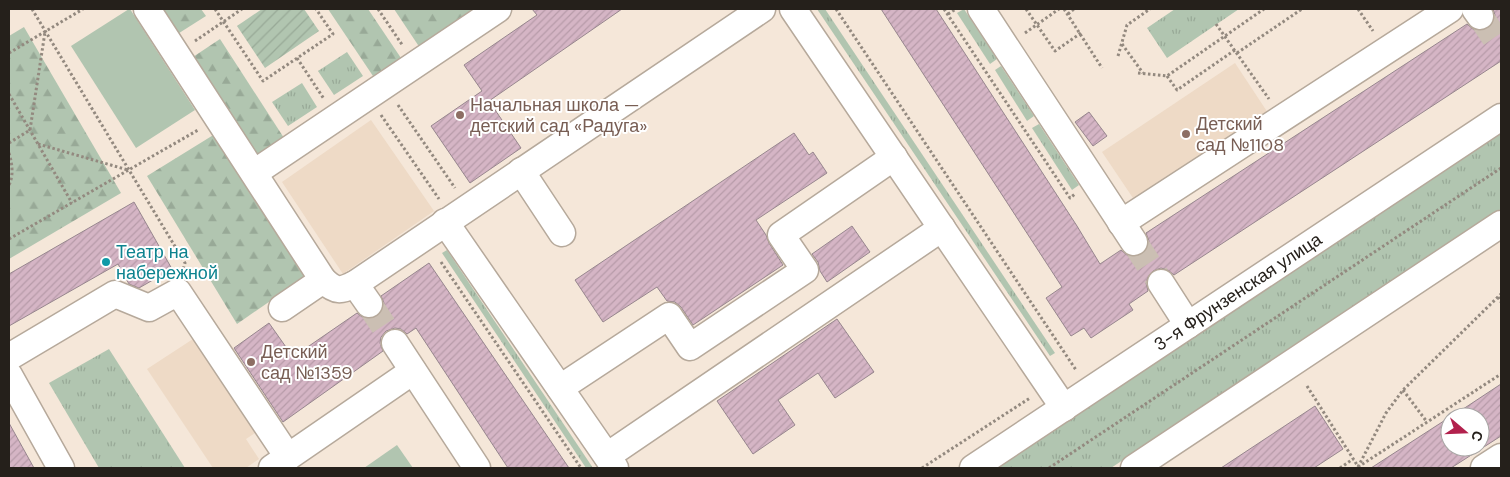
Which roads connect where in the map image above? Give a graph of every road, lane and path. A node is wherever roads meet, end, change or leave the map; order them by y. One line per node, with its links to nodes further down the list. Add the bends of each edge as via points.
1 (32, 9): 28 (path)
2 (83, 9): 28 (path)
3 (147, 9): 35 (street)
4 (215, 9): 25 (path)
5 (242, 9): 25 (path)
6 (316, 9): 37 (path, via 333,34)
7 (378, 9): 38 (path)
8 (498, 9): 38 (street)
9 (762, 9): 56 (street)
10 (793, 9): 53 (street)
11 (836, 9): 76 (path)
12 (944, 9): 23 (path)
13 (956, 9): 23 (path)
14 (980, 9): 32 (street)
15 (1026, 9): 26 (path)
16 (1059, 9): 26 (path)
17 (1064, 9): 24 (path)
18 (1074, 9): 24 (path)
19 (1150, 9): 31 (path, via 1127,26)
20 (1264, 9): 30 (path)
21 (1302, 9): 34 (path)
22 (1450, 9): 48 (street)
23 (948, 14): 58 (path, via 1070,198)
24 (1068, 14): 29 (path)
25 (223, 21): 35 (path); 37 (path, via 263,81)
26 (1037, 24): 29 (path, via 1055,51); 32 (path)
27 (1216, 24): 30 (path)
28 (45, 31): 33 (path); 49 (path); 55 (path)
29 (1081, 33): 39 (path)
30 (1224, 36): 34 (path); 42 (path)
31 (1122, 44): 36 (path); 41 (path)
32 (1005, 46): 58 (street, via 1058,112)
33 (9, 52)
34 (1236, 52): 42 (path, via 1177,90); 48 (path)
35 (176, 53): 46 (street)
36 (1118, 56)
37 (297, 58): 47 (path)
38 (416, 65): 43 (street)
39 (1102, 68)
40 (1138, 73): 41 (path)
41 (1143, 73): 42 (path)
42 (1166, 76)
43 (376, 91): 47 (street); 61 (path); 61 (path)
44 (9, 94): 49 (path)
45 (1501, 116): 74 (street, 3-я Фрунзенская улица)
46 (218, 118): 55 (path); 57 (street)
47 (337, 118): 57 (street)
48 (1282, 118): 58 (street, via 1128,232)
49 (30, 130): 50 (path); 51 (path)
50 (9, 143)
51 (38, 144): 55 (path); 60 (path)
52 (9, 152): 59 (path, via 12,162)
53 (894, 158): 63 (street); 81 (street, via 781,235 805,270 690,347 669,316)
54 (1501, 168): 93 (path)
55 (128, 170): 60 (path); 69 (path, via 185,263)
56 (521, 171): 61 (street); 64 (street)
57 (254, 173): 67 (street)
58 (1094, 181)
59 (9, 185)
60 (72, 203): 66 (path)
61 (455, 216): 65 (street); 81 (street)
62 (1501, 224): 94 (street)
63 (942, 228): 83 (street); 87 (street)
64 (562, 233)
65 (424, 236): 67 (street, via 362,294 332,288); 91 (path)
66 (9, 239)
67 (323, 280): 73 (street)
68 (1161, 283): 74 (street)
69 (178, 292): 79 (street, via 149,308 115,294); 88 (street)
70 (1501, 294): 71 (path)
71 (1498, 297): 72 (path); 82 (path)
72 (1501, 302)
73 (282, 308)
74 (1188, 324): 83 (street, 3-я Фрунзенская улица)
75 (394, 343): 77 (street)
76 (1076, 370)
77 (413, 371): 88 (street); 90 (street)
78 (1501, 374): 84 (path)
79 (10, 375): 89 (street)
80 (1307, 386): 86 (path)
81 (560, 388): 87 (street)
82 (1403, 390): 84 (path); 96 (path, via 1386,413)
83 (1064, 408): 92 (street, 3-я Фрунзенская улица)
84 (1427, 422): 96 (path)
85 (1501, 457): 97 (street)
86 (1353, 459): 95 (path); 96 (path)
87 (611, 462)
88 (280, 463)
89 (61, 468)
90 (478, 468)
91 (581, 468)
92 (973, 468)
93 (1050, 468)
94 (1134, 468)
95 (1340, 468)
96 (1358, 468)
97 (1484, 468)

